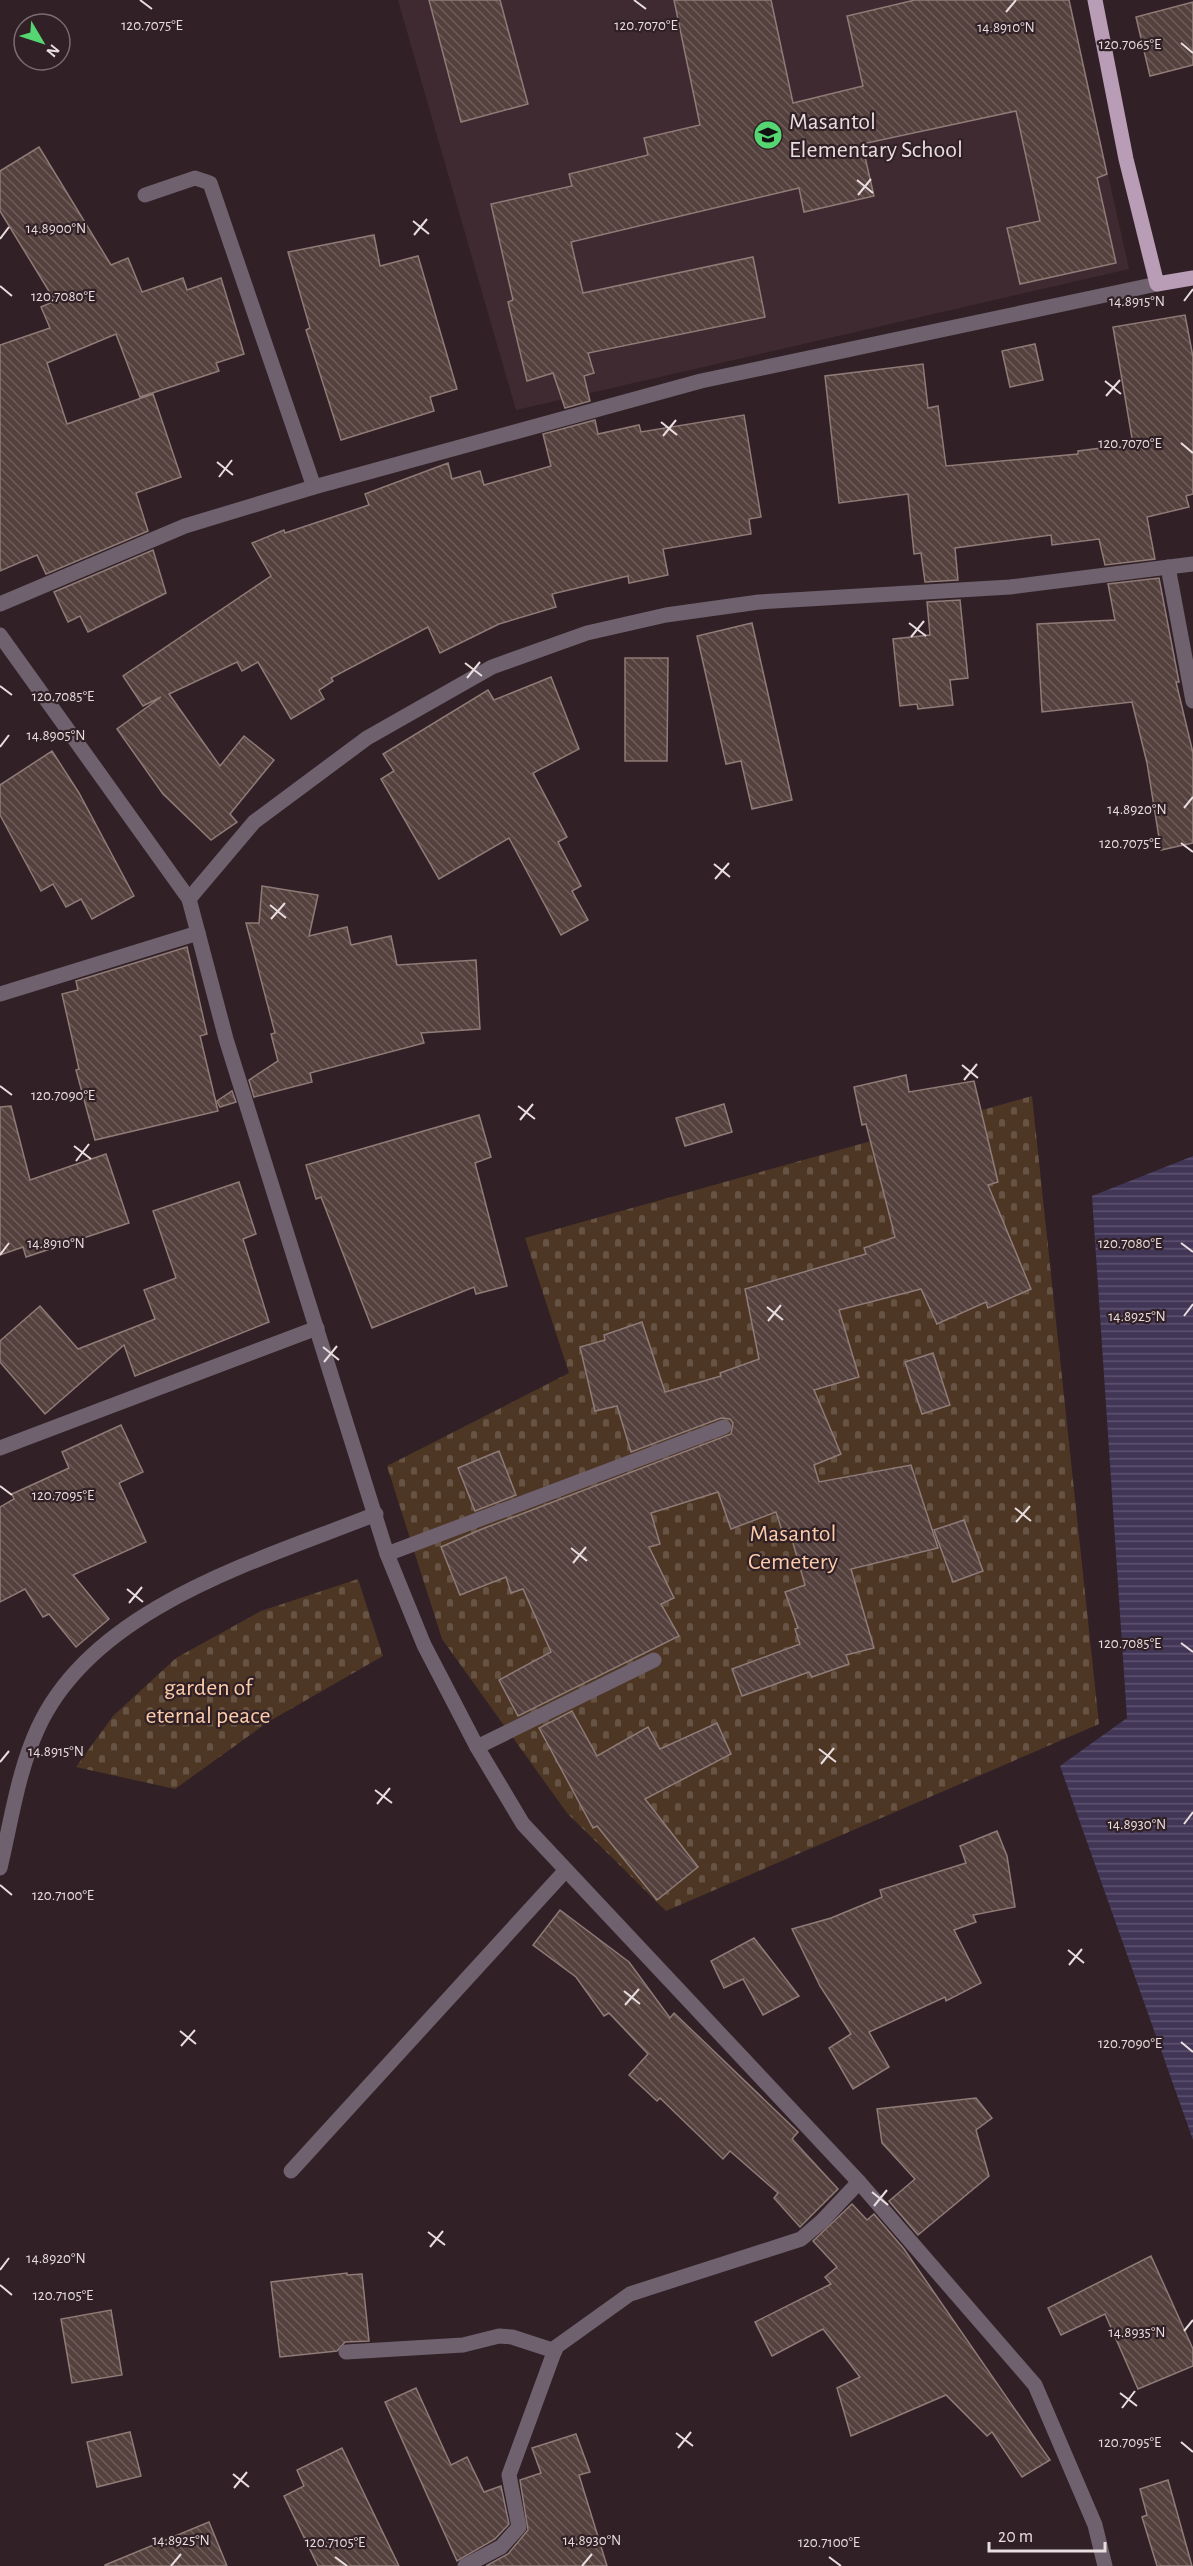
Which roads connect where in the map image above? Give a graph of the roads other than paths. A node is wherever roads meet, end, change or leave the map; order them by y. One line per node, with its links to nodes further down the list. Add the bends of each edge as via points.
1 (1095, 0): 4 (main road, via 1126,159)
2 (145, 195): 5 (street, via 195,178 210,183)
3 (1193, 278): 4 (main road)
4 (1157, 284): 5 (street, via 701,381)
5 (314, 487): 8 (street, via 186,526)
6 (1193, 564): 7 (street)
7 (1168, 567): 10 (street); 11 (street, via 1010,587 759,602 666,615 587,633 492,667 367,738 254,822)
8 (0, 604)
9 (0, 635): 11 (street)
10 (1193, 701)
11 (189, 899): 12 (street)
12 (198, 933): 13 (street); 14 (street, via 226,1039)
13 (0, 994)
14 (317, 1328): 16 (street); 17 (street)
15 (724, 1427): 18 (street)
16 (0, 1448)
17 (376, 1514): 18 (street); 21 (street, via 204,1582 116,1636 68,1679 38,1727 20,1780)
18 (387, 1554): 20 (street, via 424,1645)
19 (654, 1660): 20 (street)
20 (477, 1747): 22 (street, via 523,1824)
21 (0, 1868)
22 (566, 1870): 23 (street); 24 (street)
23 (291, 2171)
24 (859, 2182): 25 (street, via 801,2239 630,2294); 28 (street, via 1035,2385 1095,2525)
25 (555, 2350): 26 (street, via 499,2336 463,2345); 27 (street, via 509,2475 519,2527 501,2547)
26 (346, 2352)
27 (465, 2566)
28 (1105, 2566)

